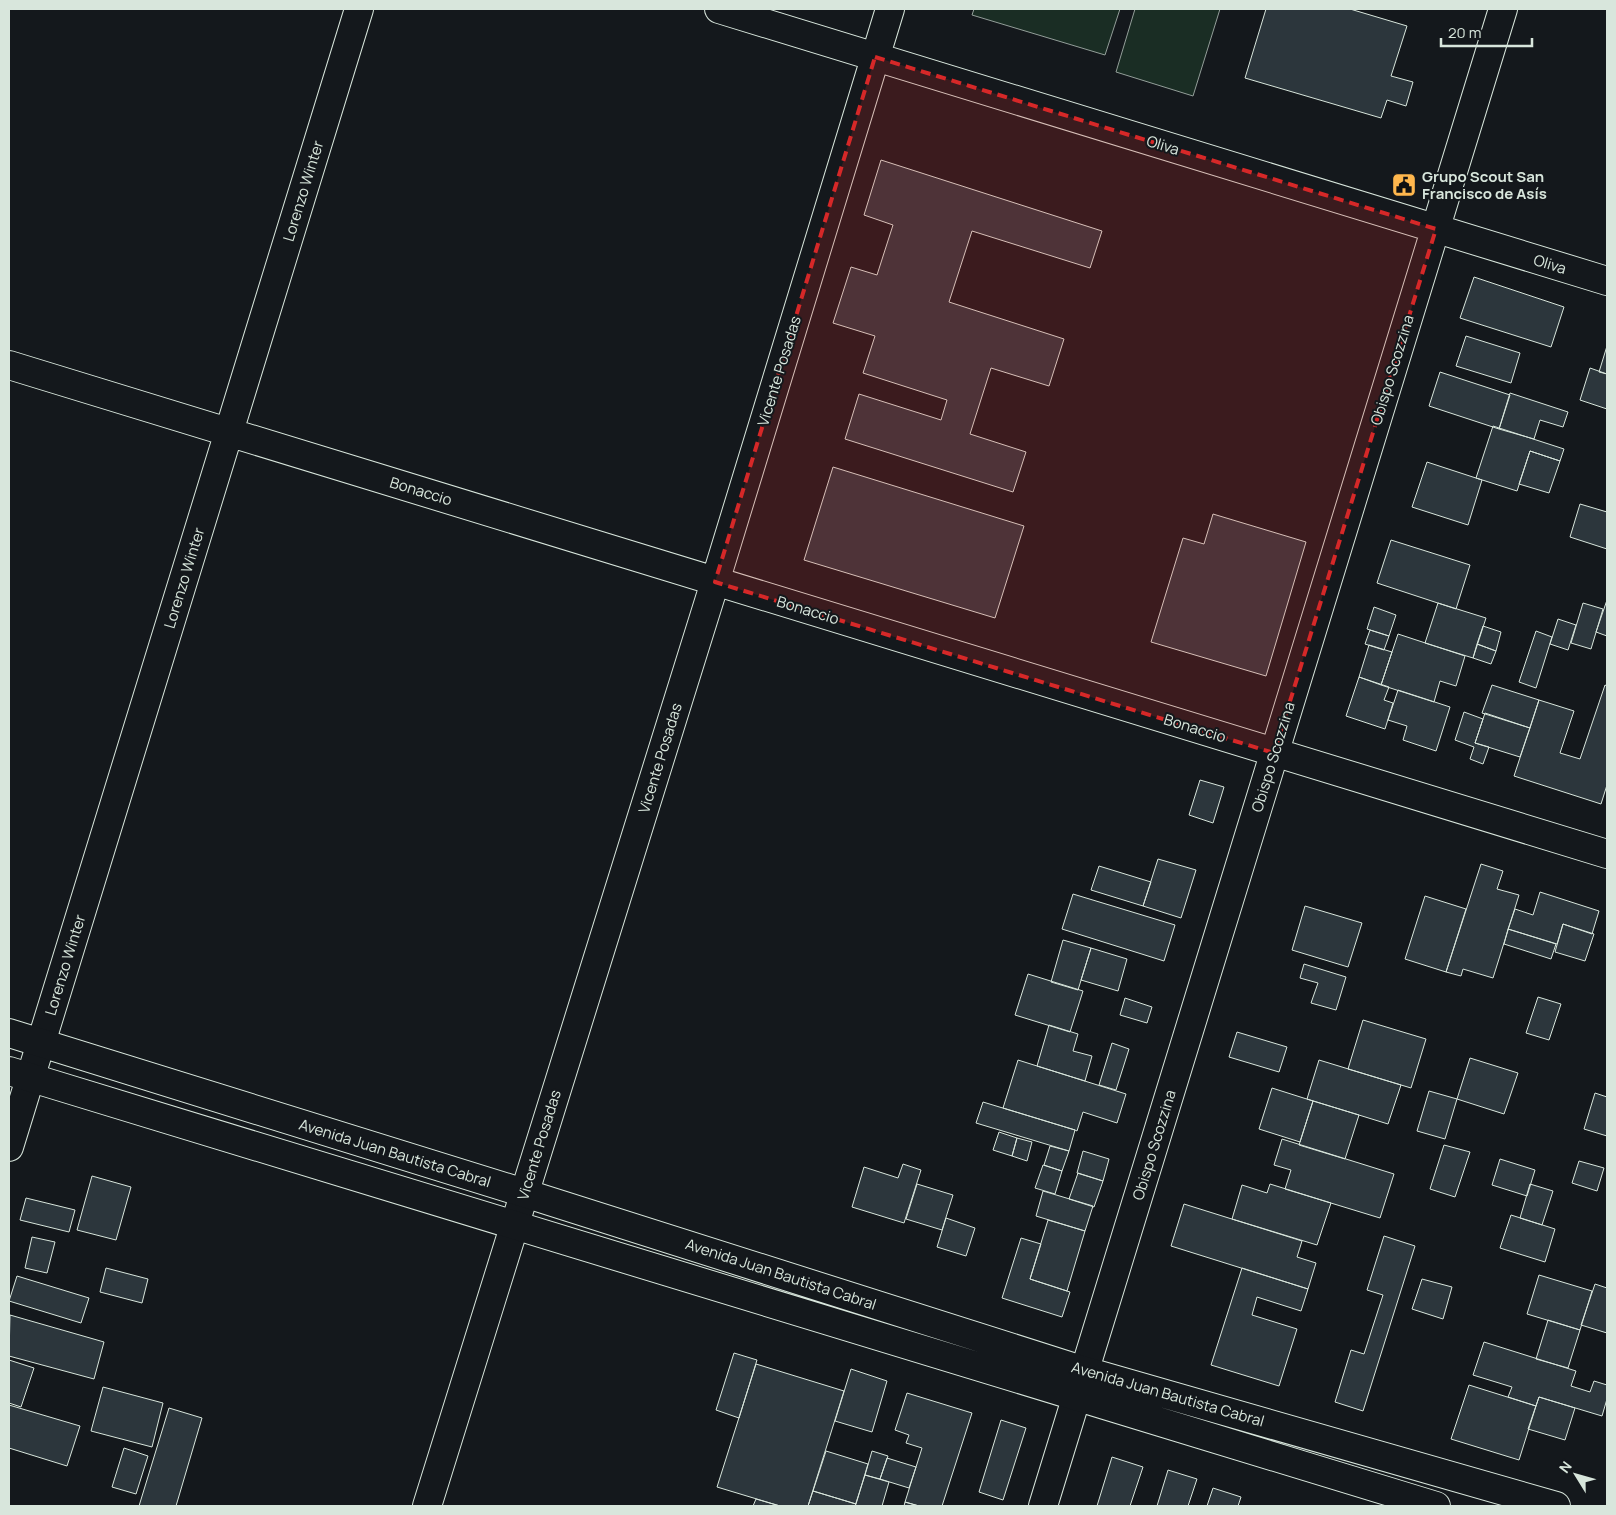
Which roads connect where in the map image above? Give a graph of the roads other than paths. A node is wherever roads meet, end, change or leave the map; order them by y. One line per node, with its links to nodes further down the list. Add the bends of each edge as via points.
1 (359, 9): 9 (street, Lorenzo Winter)
2 (719, 9): 5 (street, Oliva)
3 (890, 9): 5 (street, Vicente Posadas)
4 (1504, 9): 6 (street, Obispo Scozzina)
5 (875, 57): 6 (street, Oliva); 10 (street, Vicente Posadas)
6 (1436, 229): 7 (street, Oliva); 11 (street, Obispo Scozzina)
7 (1607, 282)
8 (9, 365): 9 (street, Bonaccio)
9 (229, 432): 10 (street, Bonaccio); 14 (street, Lorenzo Winter)
10 (715, 582): 11 (street, Bonaccio); 17 (street, Vicente Posadas)
11 (1274, 752): 12 (street, Bonaccio); 19 (street, Obispo Scozzina)
12 (1607, 854)
13 (9, 1033): 14 (street, Avenida Juan Bautista Cabral)
14 (42, 1043): 15 (street, Lorenzo Winter); 17 (street, Avenida Juan Bautista Cabral)
15 (20, 1074): 16 (street, Lorenzo Winter); 18 (street, Avenida Juan Bautista Cabral)
16 (9, 1147)
17 (524, 1193): 18 (street, Vicente Posadas); 19 (street, Avenida Juan Bautista Cabral)
18 (514, 1226): 20 (street, Avenida Juan Bautista Cabral); 21 (street, Vicente Posadas)
19 (1085, 1371): 20 (street, Obispo Scozzina); 24 (street, Avenida Juan Bautista Cabral)
20 (1077, 1397): 22 (street, Obispo Scozzina); 23 (street, Avenida Juan Bautista Cabral)
21 (427, 1506)
22 (1043, 1506)
23 (1436, 1506)
24 (1556, 1506)

